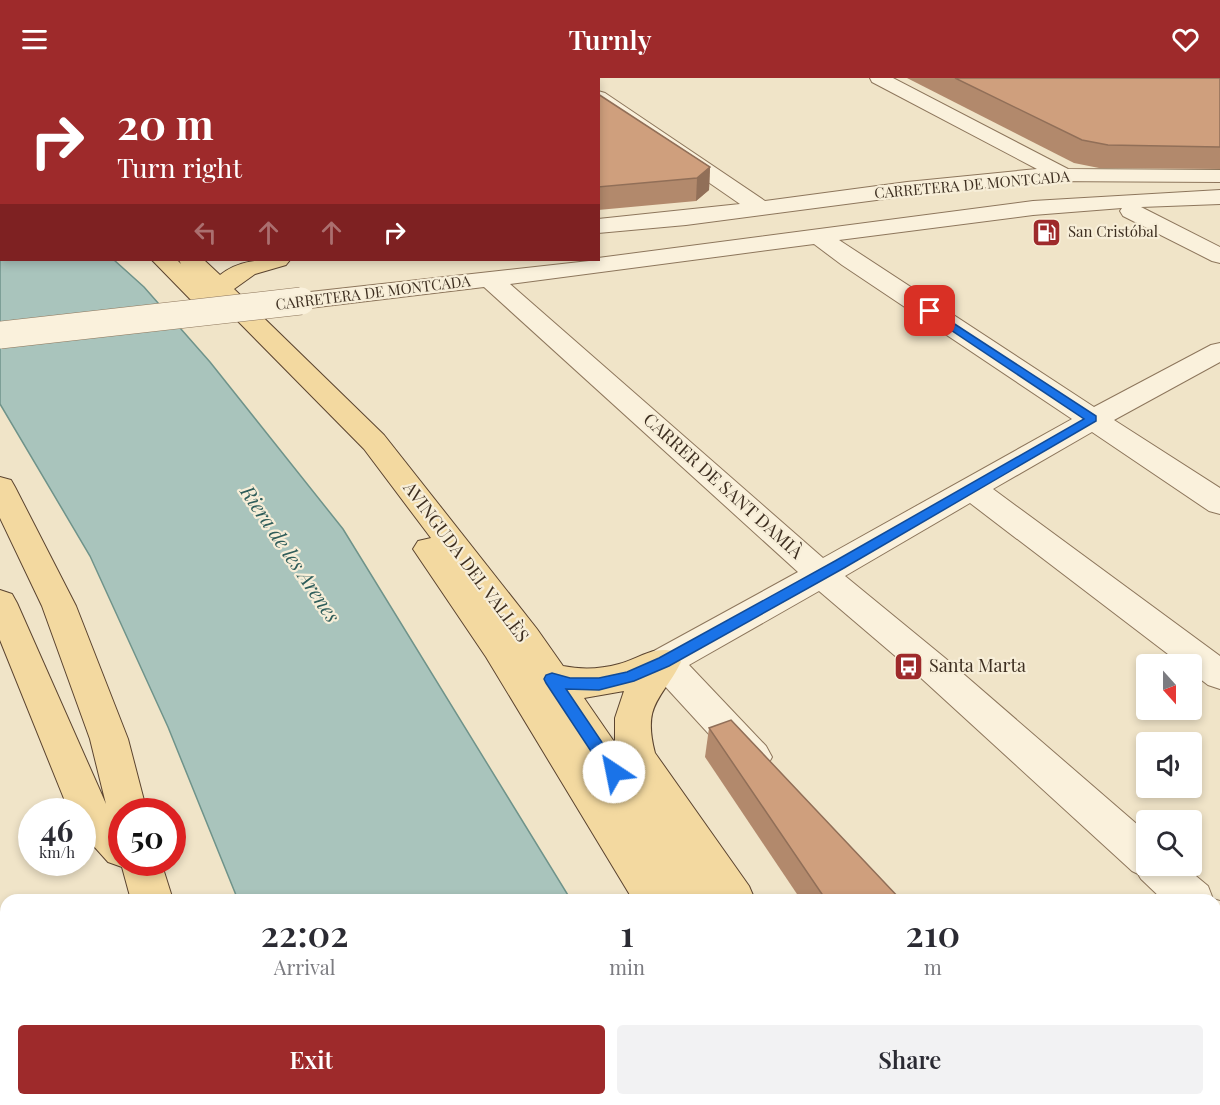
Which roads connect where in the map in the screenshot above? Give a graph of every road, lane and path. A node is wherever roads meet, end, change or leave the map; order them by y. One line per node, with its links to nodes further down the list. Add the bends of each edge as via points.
1 (879, 78): 3 (street)
2 (600, 98): 7 (street)
3 (1066, 175): 4 (street, CARRETERA DE MONTCADA); 7 (street, CARRETERA DE MONTCADA, via 907,189)
4 (1220, 176)
5 (1220, 197): 6 (street, CARRETERA DE MONTCADA)
6 (1105, 202): 8 (street, CARRETERA DE MONTCADA); 12 (street, CARRETERA DE MONTCADA)
7 (761, 208): 10 (street, CARRETERA DE MONTCADA)
8 (1131, 211): 9 (street, CARRETERA DE MONTCADA); 14 (street)
9 (1220, 212)
10 (725, 213): 11 (street, CARRETERA DE MONTCADA); 13 (street)
11 (600, 226)
12 (817, 235): 13 (street, CARRETERA DE MONTCADA); 22 (street)
13 (746, 245): 18 (street, CARRETERA DE MONTCADA)
14 (1220, 256)
15 (165, 261): 19 (main road, AVINGUDA DEL VALLÈS)
16 (192, 261): 19 (main road, AVINGUDA DEL VALLÈS)
17 (274, 261): 19 (main road, via 243,269)
18 (490, 279): 20 (street, CARRETERA DE MONTCADA, bridge); 26 (street, CARRER DE SANT DAMIÀ)
19 (214, 296): 28 (main road, AVINGUDA DEL VALLÈS, via 376,477); 31 (main road, AVINGUDA DEL VALLÈS, via 374,442 519,630)
20 (0, 335)
21 (1219, 353): 22 (street)
22 (1092, 419): 24 (street); 25 (street)
23 (0, 487): 33 (main road, via 59,606 110,739)
24 (972, 489): 26 (street); 30 (street)
25 (1220, 503)
26 (822, 574): 29 (street); 35 (street, CARRER DE SANT DAMIÀ)
27 (0, 603): 34 (main road, via 88,811)
28 (498, 647): 31 (main road, via 524,668); 37 (main road, AVINGUDA DEL VALLÈS)
29 (664, 662): 31 (main road, via 599,684 570,684); 32 (street); 39 (main road, via 637,699 631,729 634,745 638,759)
30 (1220, 675)
31 (552, 679): 38 (main road, AVINGUDA DEL VALLÈS)
32 (776, 781)
33 (125, 798)
34 (108, 835)
35 (1136, 849)
36 (1166, 876): 40 (street)
37 (652, 894)
38 (695, 894)
39 (730, 894)
40 (1186, 894)

